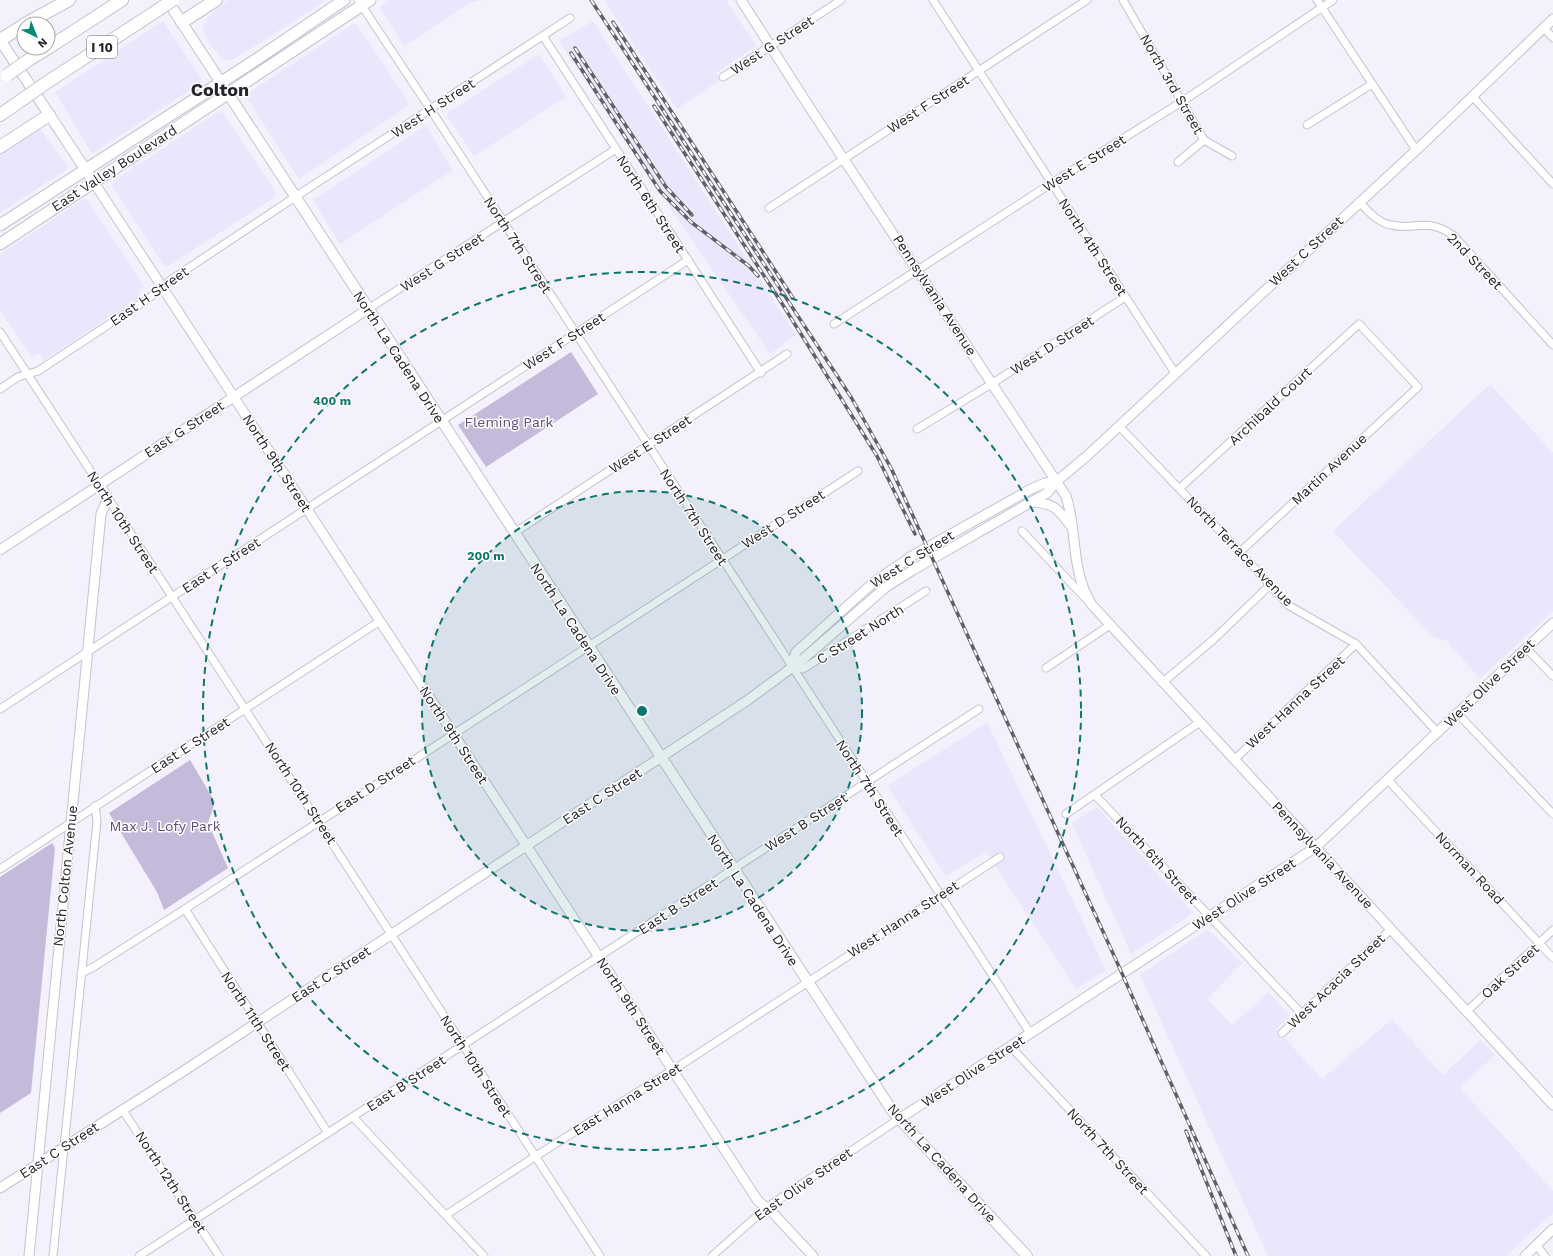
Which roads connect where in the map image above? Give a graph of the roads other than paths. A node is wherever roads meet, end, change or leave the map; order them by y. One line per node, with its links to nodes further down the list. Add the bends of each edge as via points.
1 (69, 0): 16 (highway)
2 (122, 0): 25 (highway, I 10)
3 (167, 0): 19 (main road, North La Cadena Drive)
4 (173, 0): 37 (highway, I 10, bridge)
5 (216, 0): 19 (highway)
6 (344, 0): 31 (main road, East Valley Boulevard)
7 (741, 0): 26 (street, Pennsylvania Avenue)
8 (841, 0): 26 (street, West G Street)
9 (933, 0): 28 (street, North 4th Street)
10 (1087, 0): 28 (street, West F Street)
11 (1123, 0): 35 (street, North 3rd Street)
12 (1317, 0): 15 (street)
13 (1333, 0): 15 (street, West E Street)
14 (363, 2): 33 (main road, East Valley Boulevard); 36 (street, North 7th Street)
15 (1322, 8): 32 (street); 35 (street, West E Street)
16 (40, 16)
17 (570, 18): 22 (street, West H Street)
18 (1553, 20): 20 (street, West C Street)
19 (182, 22): 31 (main road, North La Cadena Drive)
20 (1544, 28): 23 (street); 34 (street, West C Street)
21 (16, 30): 24 (highway)
22 (543, 36): 36 (street, West H Street); 42 (street, North 6th Street)
23 (1553, 38)
24 (0, 40): 38 (main road)
25 (56, 43)
26 (770, 46): 30 (street, West G Street); 45 (street, Pennsylvania Avenue)
27 (35, 56): 29 (highway, I 10, bridge)
28 (979, 70): 45 (street, West F Street); 49 (street, North 4th Street)
29 (4, 77)
30 (723, 77)
31 (221, 82): 33 (main road, North La Cadena Drive); 47 (main road, East Valley Boulevard)
32 (1372, 84): 39 (street); 43 (street)
33 (228, 93): 48 (main road, East Valley Boulevard); 51 (main road, North La Cadena Drive)
34 (1472, 97): 43 (street, West C Street); 50 (street)
35 (1182, 101): 40 (street, North 3rd Street); 49 (street, West E Street)
36 (431, 110): 51 (street, West H Street); 54 (street, North 7th Street)
37 (0, 115)
38 (49, 115): 41 (highway); 47 (main road)
39 (1307, 125)
40 (1204, 140): 44 (street, North 3rd Street); 46 (street)
41 (0, 147)
42 (616, 149): 54 (street, West G Street); 57 (street, North 6th Street)
43 (1416, 150): 52 (street, West C Street)
44 (1232, 156)
45 (845, 159): 53 (street, West F Street); 58 (street, Pennsylvania Avenue)
46 (1178, 162)
47 (85, 169): 48 (main road); 55 (main road, East Valley Boulevard)
48 (93, 181): 56 (main road, East Valley Boulevard); 59 (street, North 9th Street)
49 (1052, 183): 58 (street, West E Street); 60 (street, North 4th Street)
50 (1553, 184)
51 (295, 198): 59 (street, East H Street); 61 (main road, North La Cadena Drive)
52 (1359, 202): 65 (street, 2nd Street, via 1372,216 1391,226 1423,224 1441,227 1454,236); 69 (street, West C Street)
53 (769, 208)
54 (503, 222): 61 (street, West G Street); 64 (street, North 7th Street)
55 (0, 225)
56 (0, 244)
57 (688, 260): 64 (street, West F Street); 67 (street, North 6th Street)
58 (918, 269): 62 (street, West E Street); 70 (street, Pennsylvania Avenue)
59 (162, 287): 68 (street, East H Street, via 139,305 38,371); 73 (street, North 9th Street)
60 (1125, 297): 69 (street, North 4th Street); 70 (street, West D Street)
61 (368, 309): 73 (street, East G Street); 74 (main road, North La Cadena Drive)
62 (834, 324)
63 (0, 332): 68 (street, North 10th Street)
64 (575, 334): 74 (street, West F Street); 77 (street, North 7th Street)
65 (1553, 344)
66 (787, 354): 67 (street, West E Street)
67 (761, 373): 77 (street, West E Street)
68 (27, 374): 72 (street, East H Street); 80 (street, North 10th Street)
69 (1175, 374): 75 (street, West C Street)
70 (993, 383): 76 (street, West D Street); 79 (street, Pennsylvania Avenue)
71 (1418, 387): 81 (street, Archibald Court, via 1359,324); 89 (street, Martin Avenue)
72 (0, 389)
73 (234, 397): 80 (street, East G Street); 84 (street, North 9th Street)
74 (441, 422): 84 (street, East F Street); 87 (main road, North La Cadena Drive)
75 (1119, 426): 79 (street, West C Street); 81 (street, North Terrace Avenue)
76 (917, 429)
77 (647, 445): 87 (street, West E Street); 90 (street, North 7th Street)
78 (858, 471): 90 (street, West D Street)
79 (1057, 481): 83 (street, West C Street, via 1047,493); 85 (street, Pennsylvania Avenue, via 1069,506); 102 (street, West C Street, via 1031,489 897,565 853,599 800,648)
80 (99, 484): 82 (street, North 10th Street); 88 (street, East G Street)
81 (1180, 488): 89 (street, North Terrace Avenue)
82 (108, 498): 93 (street, North 10th Street); 101 (street, North Colton Avenue, via 101,514)
83 (1032, 502): 85 (street, via 1047,502 1056,508); 102 (street, West C Street, via 886,588)
84 (307, 508): 93 (street, East F Street); 95 (street, North 9th Street)
85 (1072, 528): 94 (street, Pennsylvania Avenue, via 1077,567)
86 (1022, 531): 94 (street, Pennsylvania Avenue)
87 (514, 533): 99 (main road, North La Cadena Drive)
88 (0, 550)
89 (1240, 552): 91 (street, North Terrace Avenue)
90 (721, 559): 99 (street, West D Street); 102 (street, North 7th Street)
91 (1270, 585): 98 (street, North Terrace Avenue, via 1288,605); 105 (street, via 1214,640)
92 (926, 591): 102 (street, C Street North, via 803,670)
93 (172, 597): 101 (street, East F Street); 107 (street, North 10th Street)
94 (1092, 605): 97 (street, Pennsylvania Avenue)
95 (380, 621): 107 (street, East E Street); 112 (street, North 9th Street)
96 (1553, 622): 100 (street, West Olive Street)
97 (1110, 625): 103 (street); 105 (street, Pennsylvania Avenue)
98 (1356, 644): 111 (street, North Terrace Avenue); 114 (street, West Hanna Street)
99 (588, 646): 112 (street, East D Street); 113 (main road, North La Cadena Drive)
100 (1526, 648): 104 (street); 109 (street, West Olive Street)
101 (87, 652): 106 (street, East F Street); 122 (street, North Colton Avenue)
102 (791, 667): 113 (street, West C Street, via 754,696); 116 (street, North 7th Street)
103 (1046, 668)
104 (1553, 676)
105 (1162, 683): 110 (street, Pennsylvania Avenue)
106 (0, 709)
107 (245, 709): 118 (street, East E Street); 121 (street, North 10th Street)
108 (979, 709): 116 (street, West B Street)
109 (1458, 714): 111 (street, West Olive Street); 120 (street)
110 (1200, 722): 114 (street, Pennsylvania Avenue); 117 (street)
111 (1438, 732): 115 (street, West Olive Street)
112 (453, 734): 121 (street, East D Street); 123 (street, North 9th Street)
113 (660, 758): 123 (street, East C Street); 127 (main road, North La Cadena Drive)
114 (1234, 760): 124 (street, Pennsylvania Avenue)
115 (1387, 779): 124 (street, West Olive Street); 134 (street, Norman Road)
116 (866, 783): 127 (street, West B Street); 128 (street, North 7th Street)
117 (1095, 794): 119 (street); 130 (street, North 6th Street)
118 (95, 806): 122 (street, East E Street); 137 (street, North Colton Avenue, via 97,821)
119 (1066, 814)
120 (1553, 814)
121 (318, 820): 129 (street, East D Street); 133 (street, North 10th Street)
122 (70, 823): 126 (street, East E Street); 154 (street, North Colton Avenue)
123 (527, 846): 133 (street, East C Street); 135 (street, North 9th Street)
124 (1316, 847): 130 (street, West Olive Street); 131 (street, Pennsylvania Avenue)
125 (1000, 857): 128 (street, West Hanna Street)
126 (0, 869)
127 (733, 870): 135 (street, East B Street); 138 (main road, North La Cadena Drive)
128 (940, 895): 138 (street, West Hanna Street); 142 (street, North 7th Street)
129 (184, 909): 137 (street, East D Street); 141 (street, North 11th Street)
130 (1209, 916): 140 (street, North 6th Street); 142 (street, West Olive Street)
131 (1390, 929): 139 (street, Pennsylvania Avenue); 140 (street, West Acacia Street)
132 (1553, 930): 134 (street, Oak Street)
133 (391, 934): 141 (street, East C Street); 145 (street, North 10th Street)
134 (1539, 943): 136 (street, Norman Road); 139 (street, Oak Street)
135 (600, 957): 145 (street, East B Street); 146 (street, North 9th Street)
136 (1553, 958)
137 (81, 973): 152 (street, North Colton Avenue)
138 (806, 982): 146 (street, East Hanna Street); 150 (main road, North La Cadena Drive)
139 (1466, 1012): 147 (street, Pennsylvania Avenue)
140 (1301, 1013): 143 (street, West Acacia Street)
141 (257, 1022): 148 (street, East C Street); 151 (street, North 11th Street)
142 (1030, 1033): 144 (street, West Olive Street)
143 (1282, 1033)
144 (1010, 1046): 150 (street, West Olive Street); 170 (street, North 7th Street)
145 (462, 1047): 149 (street, East B Street); 153 (street, North 10th Street)
146 (673, 1070): 153 (street, East Hanna Street); 156 (street, North 9th Street, via 758,1201)
147 (1553, 1105)
148 (122, 1109): 152 (street, East C Street); 158 (street, North 12th Street)
149 (353, 1117): 151 (street, East B Street); 157 (street)
150 (899, 1119): 156 (street, East Olive Street); 169 (main road, North La Cadena Drive)
151 (328, 1133): 158 (street, East B Street)
152 (65, 1146): 154 (street, East C Street); 162 (street, North Colton Avenue)
153 (536, 1156): 157 (street, East Hanna Street); 166 (street, North 10th Street)
154 (37, 1164): 155 (street, East C Street); 161 (street, North Colton Avenue)
155 (0, 1188)
156 (766, 1208): 167 (street, East Olive Street); 168 (street, North 9th Street)
157 (446, 1215): 165 (street)
158 (195, 1220): 163 (street, East B Street); 164 (street, North 12th Street)
159 (1553, 1229): 160 (street)
160 (1536, 1245): 171 (street); 172 (street)
161 (29, 1256)
162 (53, 1256)
163 (139, 1256)
164 (219, 1256)
165 (484, 1256)
166 (600, 1256)
167 (712, 1256)
168 (813, 1256)
169 (1027, 1256)
170 (1206, 1256)
171 (1525, 1256)
172 (1545, 1256)

